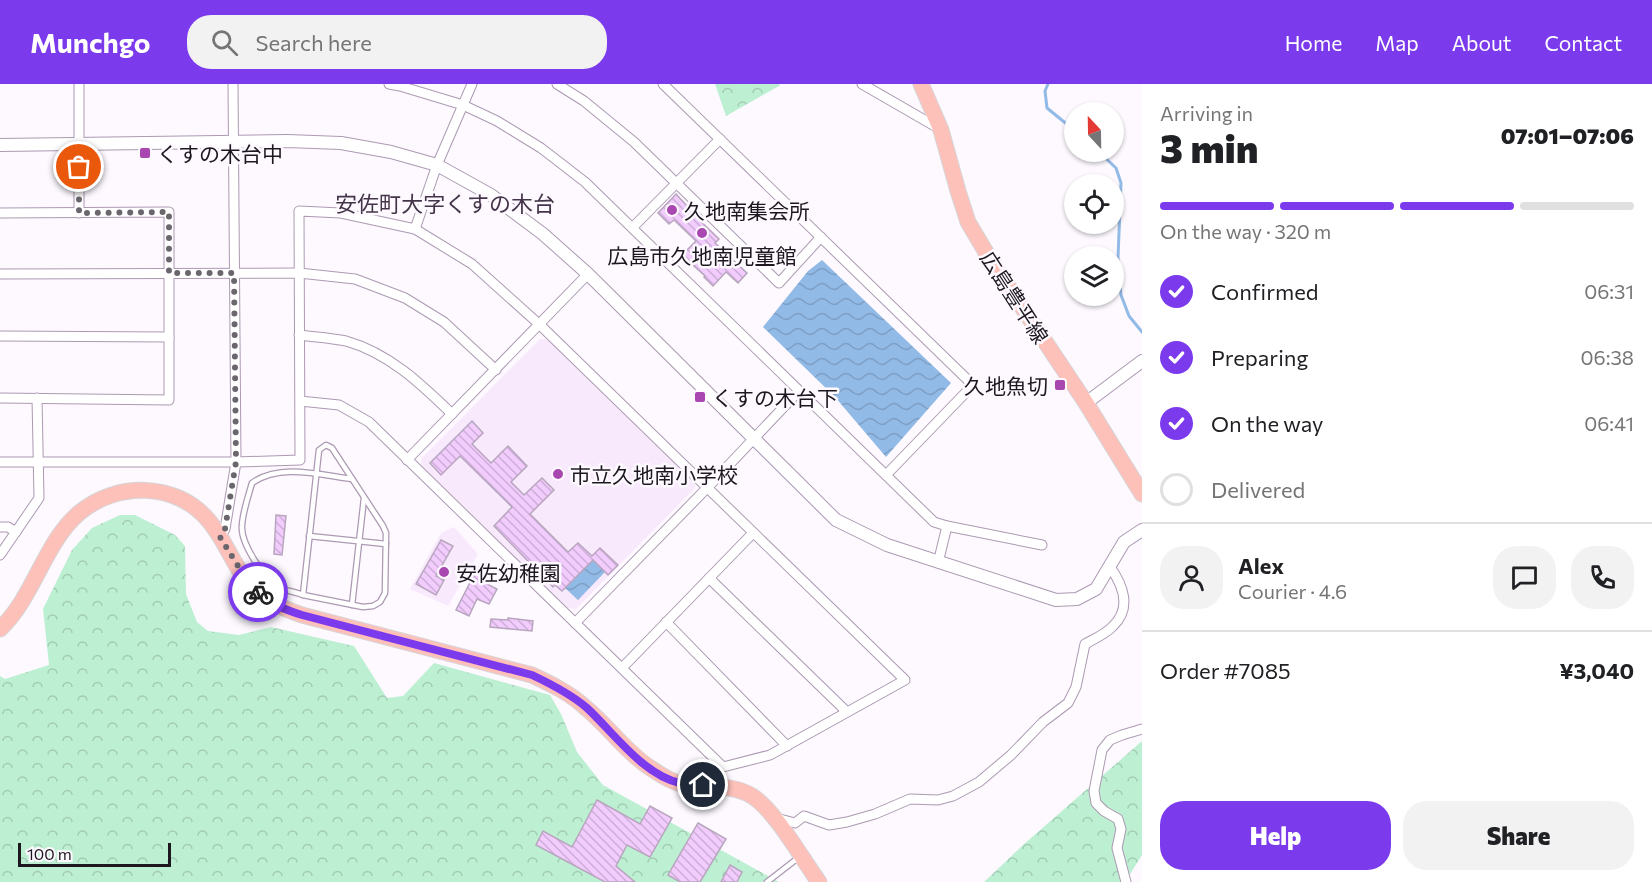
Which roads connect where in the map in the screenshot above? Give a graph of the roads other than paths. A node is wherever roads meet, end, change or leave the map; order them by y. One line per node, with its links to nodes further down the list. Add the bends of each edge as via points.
1 (79, 84): 13 (street)
2 (233, 84): 12 (street)
3 (389, 84): 9 (street)
4 (472, 84): 9 (street)
5 (556, 84): 16 (street, via 584,101 634,142)
6 (663, 84): 11 (street)
7 (862, 84): 10 (street)
8 (921, 84): 10 (main road, 広島豊平線)
9 (463, 105): 15 (street); 19 (street, via 541,148)
10 (941, 130): 37 (main road, 広島豊平線, via 968,222)
11 (720, 139): 16 (street); 21 (street)
12 (233, 143): 13 (street); 15 (street, via 341,143); 23 (street)
13 (79, 144): 14 (street); 18 (street)
14 (0, 145)
15 (437, 165): 20 (street); 26 (street, via 491,195)
16 (676, 183): 19 (street); 21 (street, via 779,283)
17 (0, 213): 18 (street)
18 (79, 213): 22 (street, via 169,212)
19 (633, 227): 33 (street)
20 (415, 230): 24 (street, via 341,213 299,211); 27 (street, via 472,264)
21 (821, 237): 45 (street, via 972,385)
22 (169, 273): 23 (street); 25 (street); 30 (street)
23 (234, 273): 24 (street); 43 (street)
24 (299, 273): 28 (street); 32 (street, via 355,279 405,298 444,322)
25 (0, 274)
26 (588, 274): 27 (street); 39 (street)
27 (540, 325): 32 (street); 47 (street)
28 (299, 335): 36 (street); 38 (street, via 346,342 384,357 419,381)
29 (0, 336): 30 (street)
30 (169, 337): 35 (street, via 169,400)
31 (1142, 362): 37 (street)
32 (496, 370): 38 (street)
33 (799, 391): 39 (street); 45 (street)
34 (0, 398): 35 (street)
35 (37, 398): 42 (street)
36 (300, 401): 40 (street, via 339,405 369,422); 43 (street, via 300,460)
37 (1086, 404): 48 (main road, 広島豊平線)
38 (452, 414): 40 (street)
39 (753, 439): 47 (street); 61 (street, via 836,520 887,545)
40 (407, 460): 67 (street)
41 (0, 462): 42 (street)
42 (39, 462): 43 (street); 53 (street, via 39,498)
43 (236, 462): 56 (street, via 225,529)
44 (316, 475): 46 (lane); 46 (lane, via 319,450 326,445); 55 (lane); 64 (lane, via 291,472 261,476 252,483 242,526 258,567 281,588)
45 (886, 475): 50 (street, via 934,522)
46 (352, 479): 49 (lane)
47 (707, 488): 54 (street); 67 (street)
48 (1142, 494)
49 (364, 498): 57 (lane); 58 (lane, via 383,526)
50 (947, 526): 59 (street); 61 (street)
51 (0, 527): 53 (street)
52 (1142, 530): 62 (street, via 1124,542)
53 (16, 532): 60 (street)
54 (753, 532): 63 (street); 70 (street, via 905,680)
55 (309, 536): 57 (lane); 64 (lane)
56 (220, 537): 68 (main road, via 193,505 168,494 143,489 115,493 93,503 65,527 17,610); 73 (main road, via 248,582 281,608 532,675 586,707 638,760 661,775 679,783 751,795)
57 (360, 541): 58 (lane); 65 (lane)
58 (386, 544): 65 (lane, via 385,593 380,602 363,608)
59 (1042, 545)
60 (0, 555)
61 (938, 563): 62 (street, via 1056,600 1077,599 1096,589)
62 (1110, 567): 73 (street, via 1120,581 1125,605 1114,626 1085,644 1076,687 1068,703 979,782 953,796 910,799 848,822 829,825 804,816 795,823)
63 (709, 578): 66 (street); 70 (street)
64 (303, 595): 65 (lane)
65 (352, 605)
66 (666, 622): 69 (street); 72 (street)
67 (575, 623): 69 (street)
68 (0, 629)
69 (622, 668): 72 (street, via 723,767 770,755)
70 (847, 712): 72 (street)
71 (1142, 729): 77 (street, via 1110,740 1102,750 1094,791 1096,803 1118,819 1121,829 1117,848)
72 (787, 746)
73 (775, 817): 74 (main road)
74 (801, 857): 75 (lane); 76 (main road)
75 (767, 882)
76 (819, 882)
77 (1126, 882)

